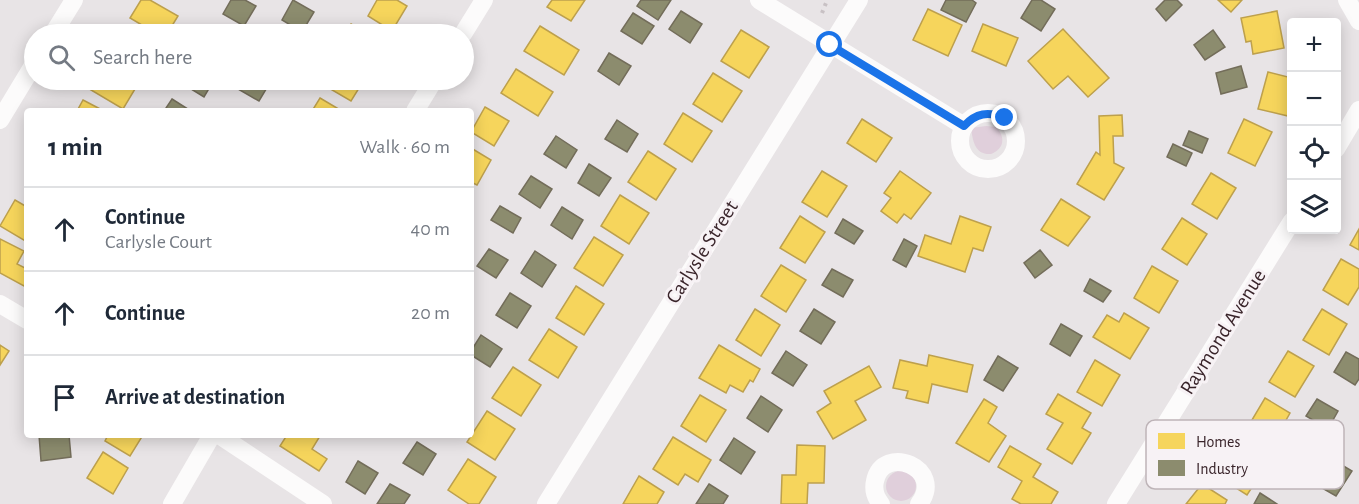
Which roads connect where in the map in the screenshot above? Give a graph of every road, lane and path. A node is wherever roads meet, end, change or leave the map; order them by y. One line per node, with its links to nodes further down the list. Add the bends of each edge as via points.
1 (74, 0): 9 (street)
2 (484, 0): 10 (street)
3 (759, 0): 11 (street)
4 (859, 0): 11 (street, Carlysle Street)
5 (1347, 0): 8 (street)
6 (826, 3): 7 (path)
7 (822, 13)
8 (1359, 21)
9 (59, 24)
10 (469, 24)
11 (830, 45): 17 (street); 29 (street, Carlysle Street)
12 (24, 80): 16 (street)
13 (428, 90): 14 (street)
14 (417, 108)
15 (1359, 110): 18 (street)
16 (0, 120)
17 (964, 126)
18 (1341, 141)
19 (1287, 229): 22 (street, Raymond Avenue)
20 (0, 304): 21 (street)
21 (24, 318)
22 (1168, 420)
23 (210, 438): 27 (street)
24 (224, 438): 28 (street)
25 (1146, 456): 31 (street, Raymond Avenue)
26 (921, 503): 30 (street, via 924,478 913,465 896,462 888,464 877,476 875,493)
27 (172, 504)
28 (323, 504)
29 (546, 504)
30 (881, 504)
31 (1116, 504)

